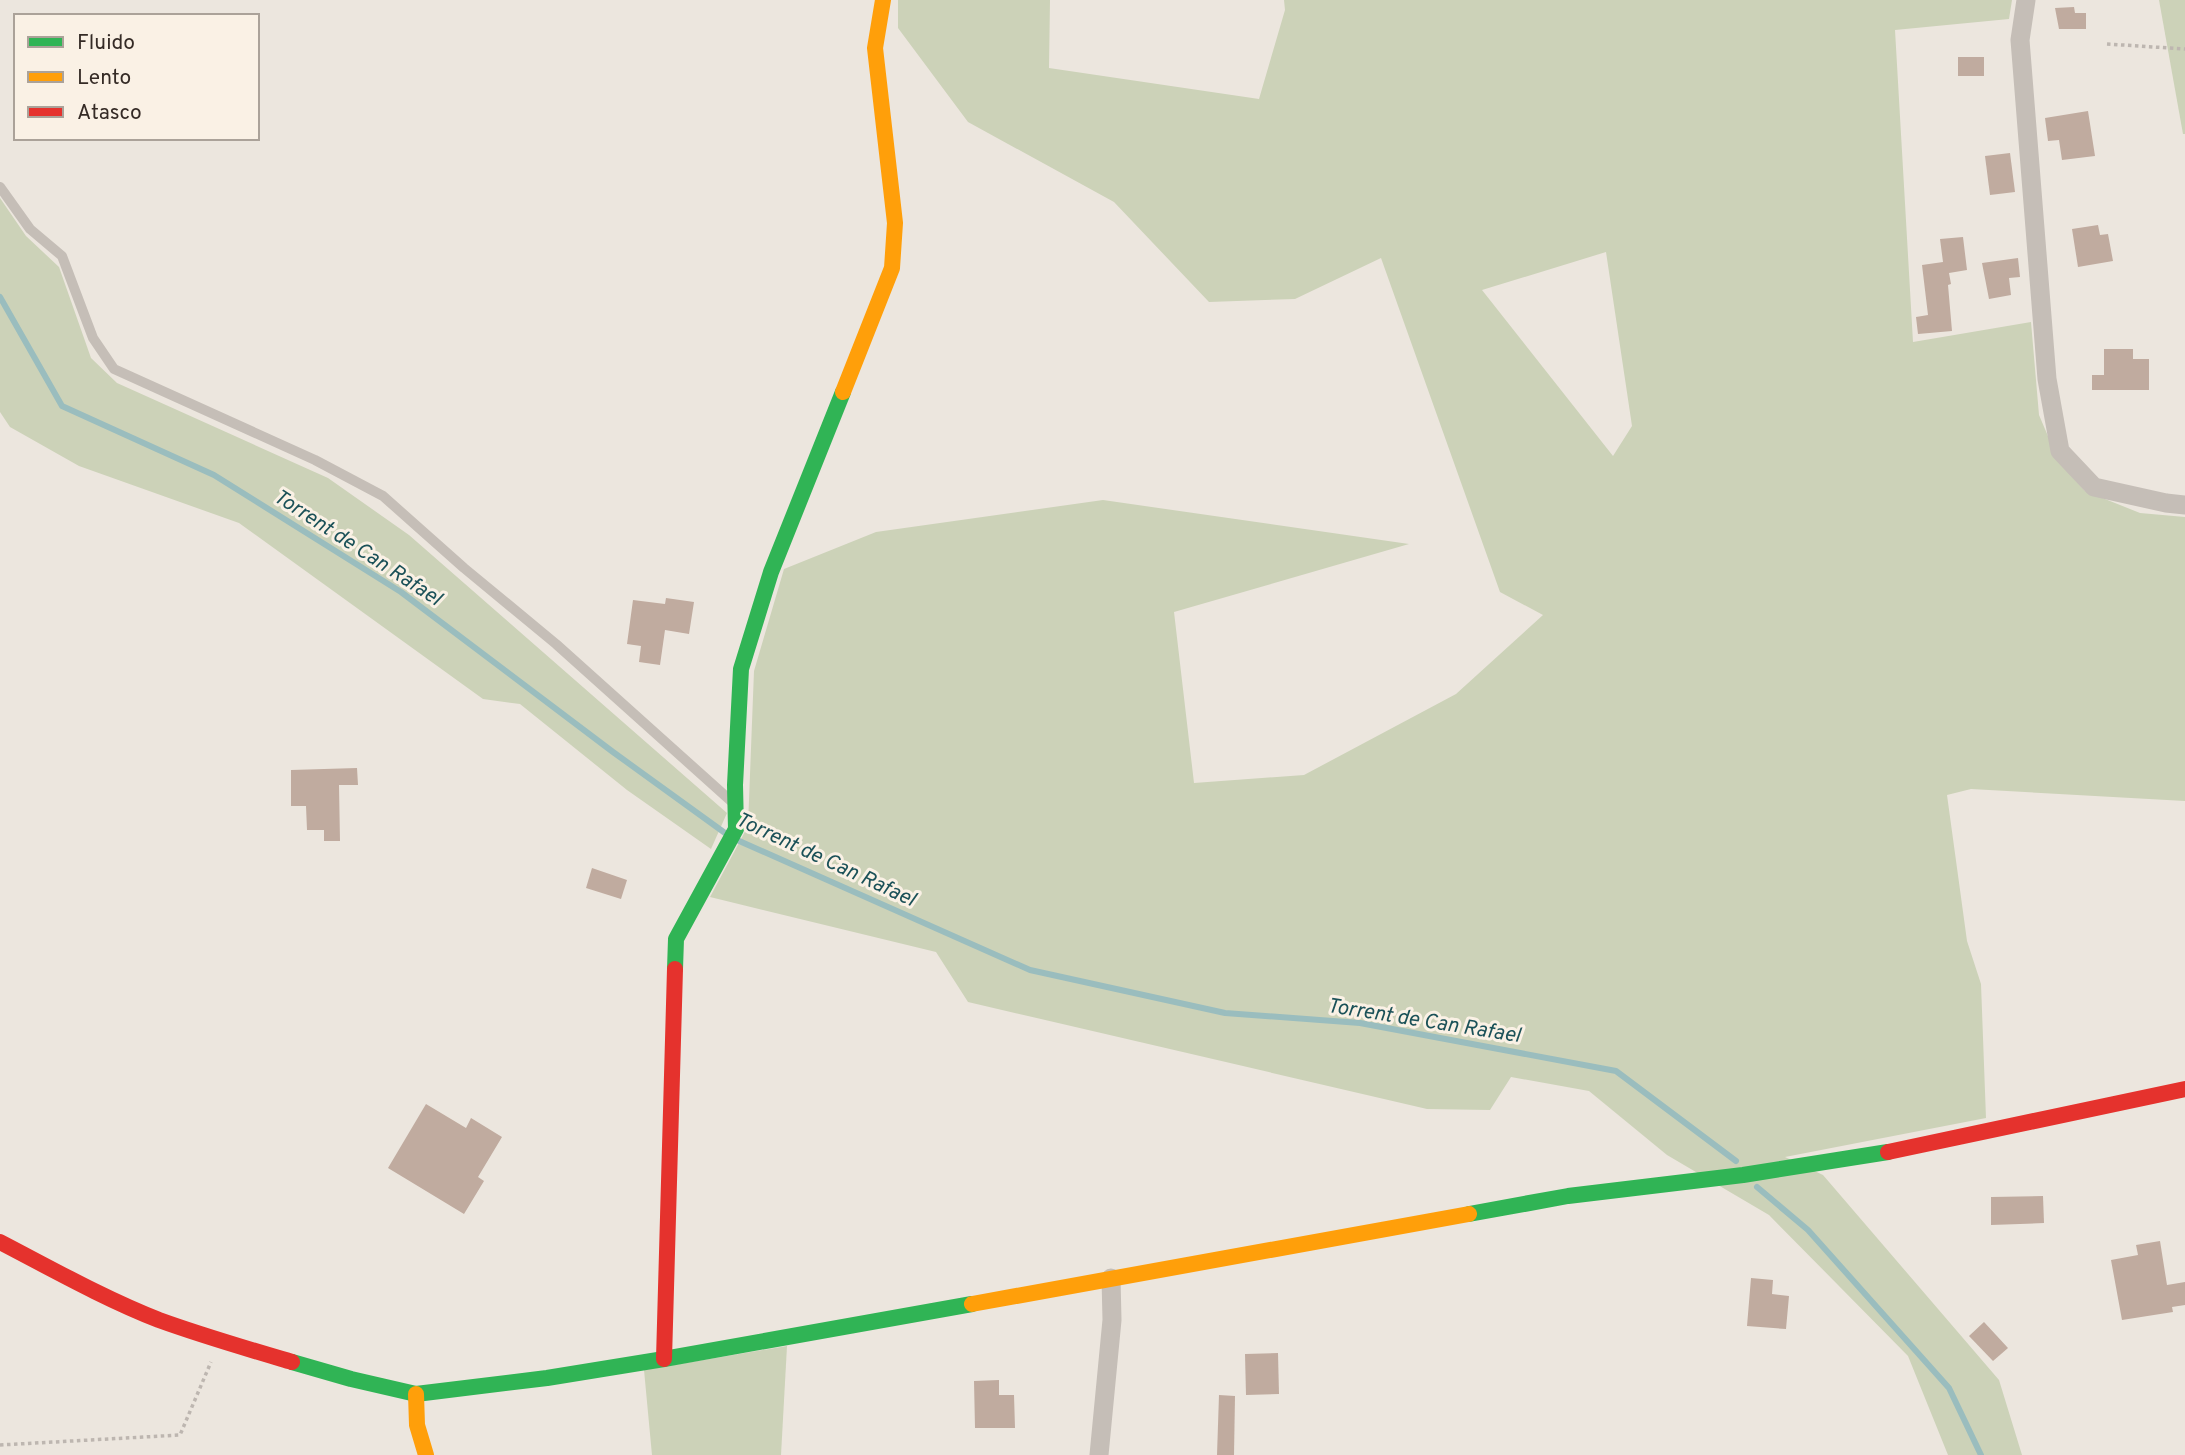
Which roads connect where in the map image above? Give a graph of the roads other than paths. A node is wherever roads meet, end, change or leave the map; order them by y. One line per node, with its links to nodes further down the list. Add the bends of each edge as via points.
1 (883, 0): 5 (street, via 875,48 895,223 892,268 772,572 741,668)
2 (2026, 0): 4 (street, via 2020,40 2047,379 2060,451 2094,487)
3 (0, 187): 5 (lane, via 30,229 62,256 93,338 114,369 315,460 383,496)
4 (2185, 505)
5 (735, 803): 9 (street, via 736,829 676,939)
6 (2185, 1089): 8 (street, via 1865,1157 1568,1196)
7 (0, 1242): 10 (street, via 157,1319 351,1379)
8 (1111, 1278): 9 (street); 12 (street, via 1112,1320)
9 (664, 1359): 10 (street)
10 (416, 1394): 11 (street)
11 (426, 1455)
12 (1099, 1455)

